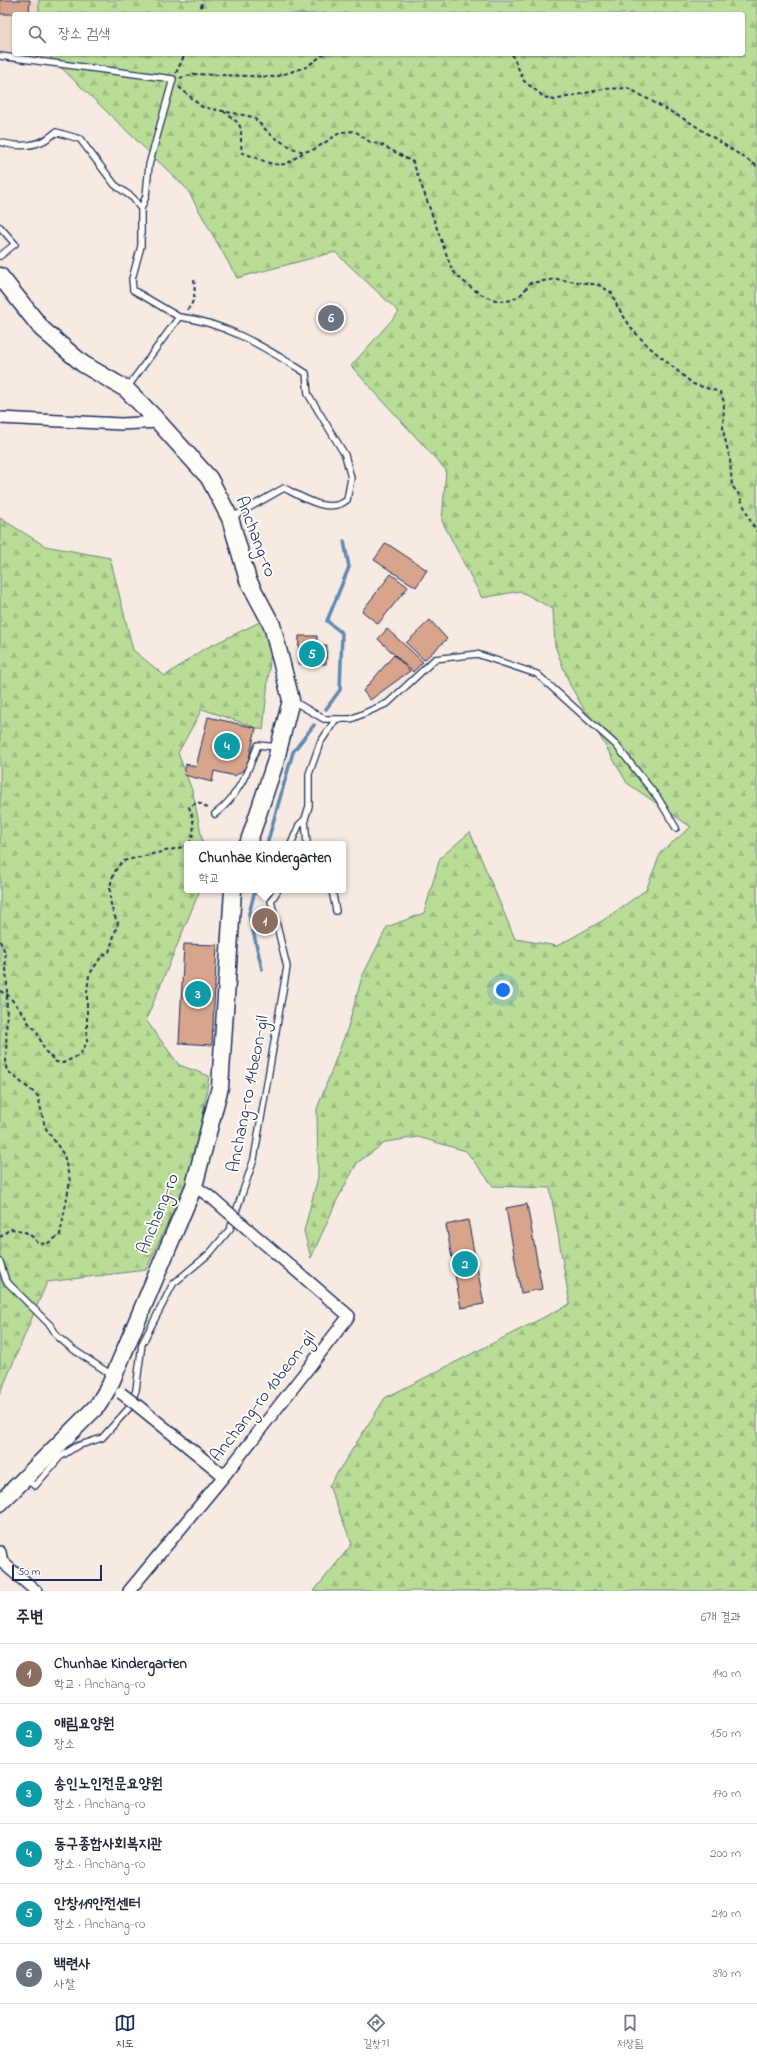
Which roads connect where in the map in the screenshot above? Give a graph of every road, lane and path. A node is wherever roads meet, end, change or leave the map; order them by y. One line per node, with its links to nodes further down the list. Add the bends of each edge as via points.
1 (203, 0): 2 (path)
2 (200, 12)
3 (0, 56): 7 (lane)
4 (184, 56): 7 (path)
5 (321, 56): 7 (path, via 306,67 275,77 194,74)
6 (513, 56): 11 (path, via 524,81 544,97 554,100 604,89 628,88 691,123)
7 (173, 79): 8 (path, via 202,107); 12 (lane, via 149,165 146,196)
8 (222, 110): 10 (path, via 253,117 272,136); 10 (path, via 242,127 242,153 275,164 287,163)
9 (0, 142): 12 (lane, via 26,146 48,140 56,132 80,139 115,185 133,198)
10 (304, 152): 22 (path, via 314,149 341,132 355,131 370,142 382,145 413,162 452,270 458,278 478,292 497,301 502,302 520,296 530,283 556,279 599,284 612,293 632,329 648,346 693,384 720,392 724,402 723,430 730,460 732,486 742,500)
11 (757, 166)
12 (141, 209): 17 (lane, via 141,246 132,279 133,290)
13 (0, 227): 14 (lane, via 15,244)
14 (0, 256)
15 (0, 276): 18 (street, Anchang-ro, via 42,329 83,364)
16 (194, 278): 17 (path, via 192,305)
17 (179, 317): 18 (lane); 21 (lane, via 198,319 234,332 306,373 308,394 345,455 351,478 347,500 342,504 331,506 314,503 284,488)
18 (126, 389): 20 (street, Anchang-ro)
19 (0, 418): 20 (street, via 121,424)
20 (159, 422): 21 (street, Anchang-ro, via 209,478)
21 (230, 518): 23 (street, Anchang-ro, via 248,580 272,626)
22 (757, 532)
23 (291, 700): 24 (lane, via 324,719); 25 (street, Anchang-ro)
24 (336, 719): 27 (lane, via 320,743 309,774 309,806); 28 (lane, via 351,719 388,703 435,659 477,654 537,674 616,745 658,798)
25 (279, 747): 26 (lane, via 258,745 247,776 226,806); 30 (street, Anchang-ro)
26 (215, 814): 29 (path, via 198,802 189,807 194,821)
27 (305, 819): 31 (lane, via 299,824); 32 (lane)
28 (676, 828)
29 (191, 841)
30 (249, 841)
31 (291, 841)
32 (307, 841)
33 (184, 847): 40 (path, via 123,861 115,868 111,881 111,911 118,923 109,952 101,957 89,975 86,992 87,1042 80,1055 63,1063 56,1062 45,1051 36,1030 30,1026)
34 (233, 893): 41 (street, Anchang-ro, via 220,1087)
35 (276, 893): 46 (lane, Anchang-ro 14beon-gil, via 271,901 287,967 254,1159 230,1228 210,1253 173,1284 142,1344 136,1390 130,1407 102,1438 77,1446 60,1457 35,1486)
36 (333, 893): 37 (lane)
37 (336, 911)
38 (0, 941): 40 (path, via 5,952)
39 (0, 991): 40 (path)
40 (8, 995): 42 (path, via 6,1068 38,1096 45,1127 64,1155 70,1181 60,1235 39,1244 24,1230 10,1229)
41 (194, 1186): 44 (street, Anchang-ro); 45 (street, Anchang-ro 10beon-gil, bridge, via 212,1198 349,1316)
42 (0, 1237)
43 (0, 1262): 44 (lane, via 6,1281 51,1326 57,1336)
44 (115, 1385): 45 (street, bridge); 46 (street, Anchang-ro)
45 (224, 1476): 50 (street, Anchang-ro 10beon-gil)
46 (25, 1478): 47 (street, Anchang-ro)
47 (0, 1502)
48 (1, 1559): 49 (street)
49 (36, 1591)
50 (129, 1591)

